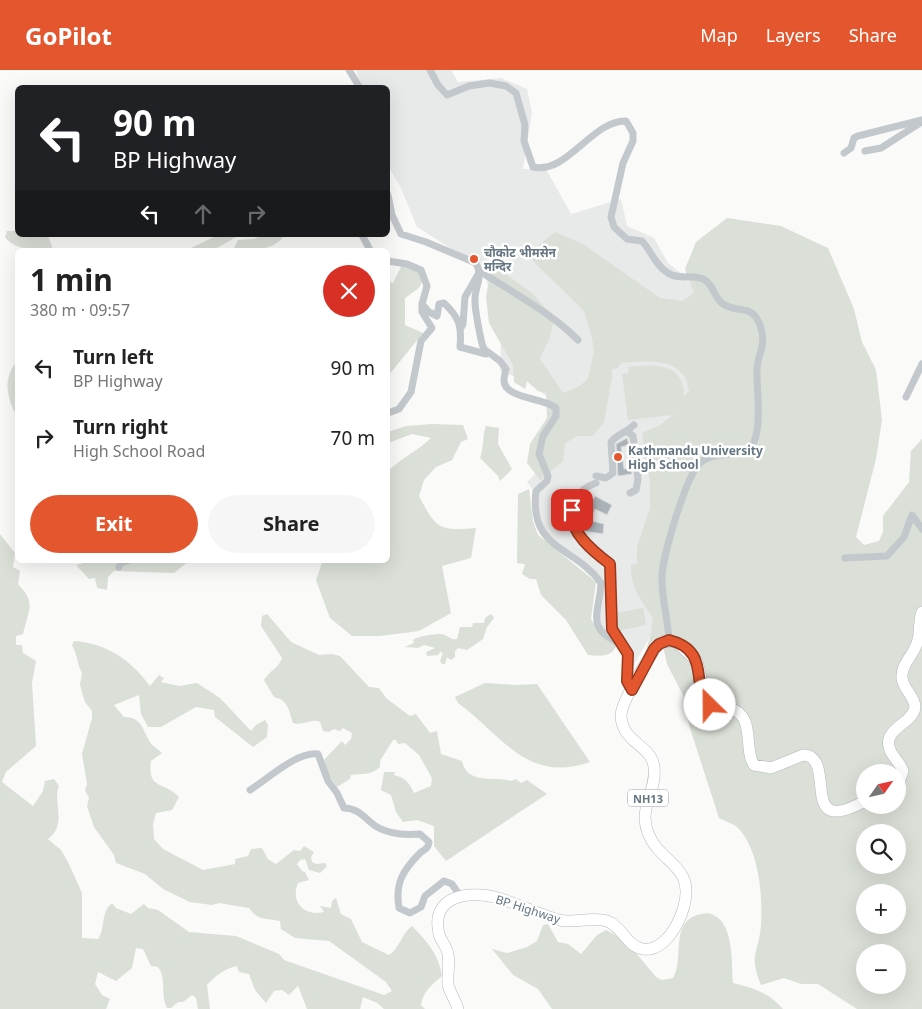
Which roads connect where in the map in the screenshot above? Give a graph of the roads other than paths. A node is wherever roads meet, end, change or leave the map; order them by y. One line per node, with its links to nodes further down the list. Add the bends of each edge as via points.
1 (349, 70): 3 (street)
2 (430, 70): 25 (street, via 447,95 469,86 489,83 506,86 516,93 525,125 524,141 533,167 541,169 555,165 600,131 618,121 626,121 633,133 633,141 623,162 611,217 614,227 627,239 642,241 658,265 669,274 677,278 704,280 721,303 730,308 746,308 760,325 764,343 756,372 757,422 753,445 743,451 708,457 700,463 693,472 673,525 661,577)
3 (358, 85)
4 (922, 120): 5 (street, via 881,148); 6 (street, via 858,136)
5 (865, 150)
6 (844, 153)
7 (390, 205): 9 (street, via 400,234 476,263)
8 (390, 261): 10 (street, via 421,270 427,286)
9 (480, 271): 11 (street, via 465,297); 12 (street, via 546,314); 13 (street, via 475,302 481,344)
10 (422, 304): 11 (street, via 437,316 439,304 444,303); 16 (street, via 422,312 432,328 421,341 411,392 399,409)
11 (461, 328): 13 (street, via 460,346)
12 (578, 340)
13 (496, 358): 26 (street, via 506,369 504,380 508,388 556,408 556,416 543,436 539,454 548,476 536,491 536,520 551,540 601,582 595,615 597,625 612,640)
14 (922, 364): 15 (street)
15 (906, 397)
16 (390, 412)
17 (634, 425): 18 (street)
18 (628, 432): 19 (street, via 632,436 638,479 636,490); 26 (street, via 611,442 613,473 586,486 572,510 572,520 596,554 610,564 610,619)
19 (630, 493)
20 (922, 528): 21 (street, via 912,515 904,537 887,556)
21 (845, 558)
22 (121, 563): 23 (street)
23 (119, 566)
24 (922, 612): 28 (highway, via 918,643 902,673 915,709 888,741)
25 (669, 640): 27 (highway, BP Highway / NH13, via 654,649); 30 (highway, via 682,646 696,661 706,702 735,710 744,720 750,759 754,765 771,768 808,756 818,765 821,796 826,805 841,812)
26 (620, 643): 27 (street, via 628,654 627,681)
27 (632, 690): 31 (highway, BP Highway / NH13, via 621,720 625,731 652,760 654,779 644,814 648,833 678,868 686,888 682,913 666,940 654,947 642,948 608,922 563,921 497,898)
28 (898, 764)
29 (250, 790): 31 (street, via 293,760 310,752 318,754 328,781 344,808 354,808 378,827 408,835 420,834 429,842 428,848 403,874 396,890 399,908 410,913 421,907 425,896 444,881 452,884)
30 (856, 805)
31 (460, 896): 32 (highway, via 445,904 438,921 449,955 448,985)
32 (458, 1009)

